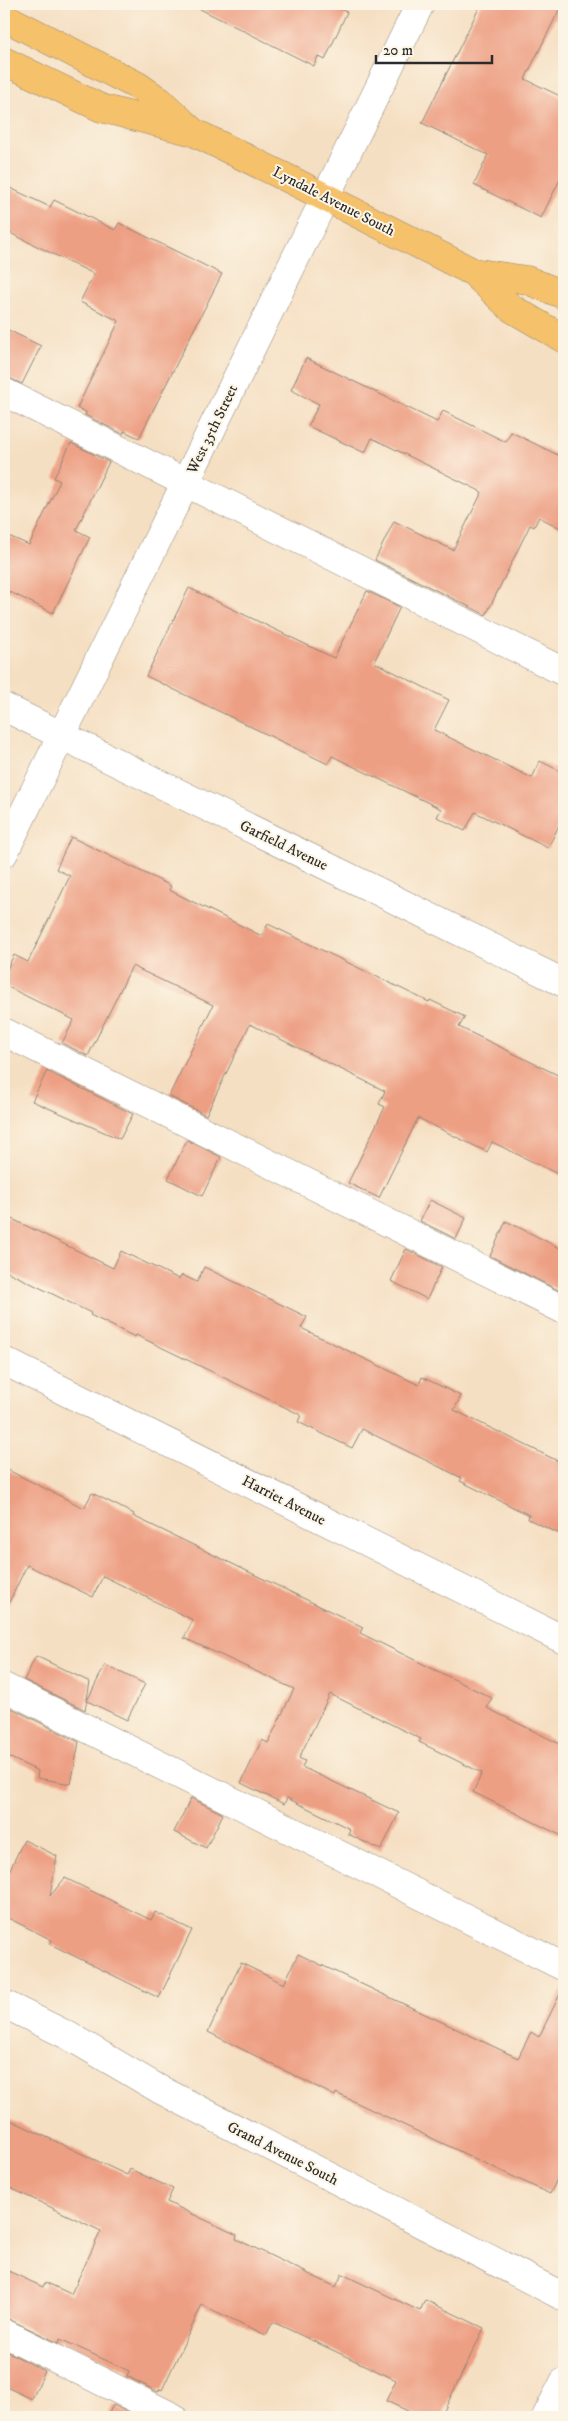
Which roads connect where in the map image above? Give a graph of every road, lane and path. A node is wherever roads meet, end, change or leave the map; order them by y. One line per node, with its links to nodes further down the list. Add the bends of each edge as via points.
1 (420, 4): 5 (street, West 35th Street)
2 (4, 17): 4 (main road, Lyndale Avenue South, via 138,86)
3 (4, 61): 4 (main road, Lyndale Avenue South, via 101,108)
4 (193, 132): 5 (main road, Lyndale Avenue South)
5 (326, 198): 6 (main road, Lyndale Avenue South); 10 (street, West 35th Street)
6 (473, 272): 7 (main road, Lyndale Avenue South, via 527,280); 8 (main road, Lyndale Avenue South, via 532,323)
7 (564, 295)
8 (564, 339)
9 (4, 392): 10 (street)
10 (185, 483): 11 (street); 13 (street, West 35th Street)
11 (564, 672)
12 (4, 707): 13 (street, Garfield Avenue)
13 (60, 735): 14 (street, West 35th Street); 15 (street, Garfield Avenue)
14 (4, 853)
15 (564, 984)
16 (4, 1032): 17 (street)
17 (564, 1310)
18 (4, 1360): 19 (street, Harriet Avenue)
19 (564, 1640)
20 (4, 1687): 21 (street)
21 (564, 1967)
22 (4, 2004): 23 (street, Grand Avenue South, via 69,2036 159,2089)
23 (564, 2297)
24 (4, 2334): 26 (street)
25 (564, 2382): 27 (street)
26 (173, 2417)
27 (546, 2417)

